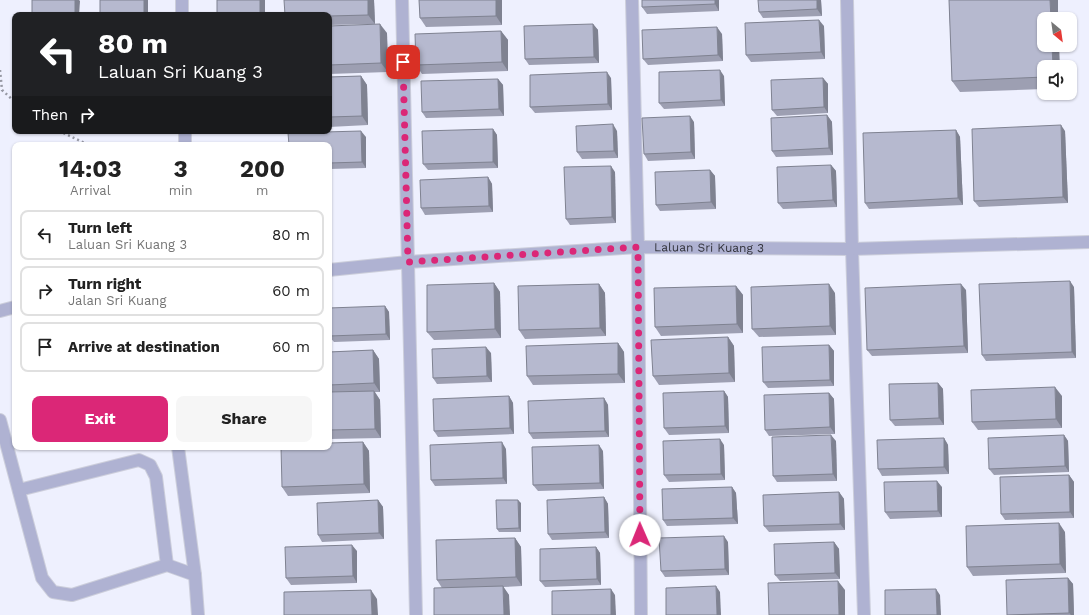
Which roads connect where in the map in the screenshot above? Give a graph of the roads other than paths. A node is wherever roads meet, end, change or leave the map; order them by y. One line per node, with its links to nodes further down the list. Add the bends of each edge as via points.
1 (182, 0): 5 (street)
2 (402, 0): 9 (street)
3 (632, 0): 7 (street)
4 (847, 0): 8 (street)
5 (182, 12)
6 (1089, 242): 8 (street, Laluan Sri Kuang 3)
7 (638, 247): 8 (street, Laluan Sri Kuang 3); 9 (street, Laluan Sri Kuang 3); 20 (street)
8 (852, 249): 21 (street)
9 (408, 262): 10 (street, Laluan Sri Kuang 3); 19 (street)
10 (332, 270)
11 (12, 308): 12 (street)
12 (0, 311)
13 (0, 420): 15 (street)
14 (178, 450): 17 (street)
15 (19, 490): 16 (street, via 42,578 53,592 72,595); 16 (street, via 139,460 150,465 156,477)
16 (167, 565): 17 (street)
17 (195, 575): 18 (street)
18 (198, 615)
19 (416, 615)
20 (641, 615)
21 (864, 615)

